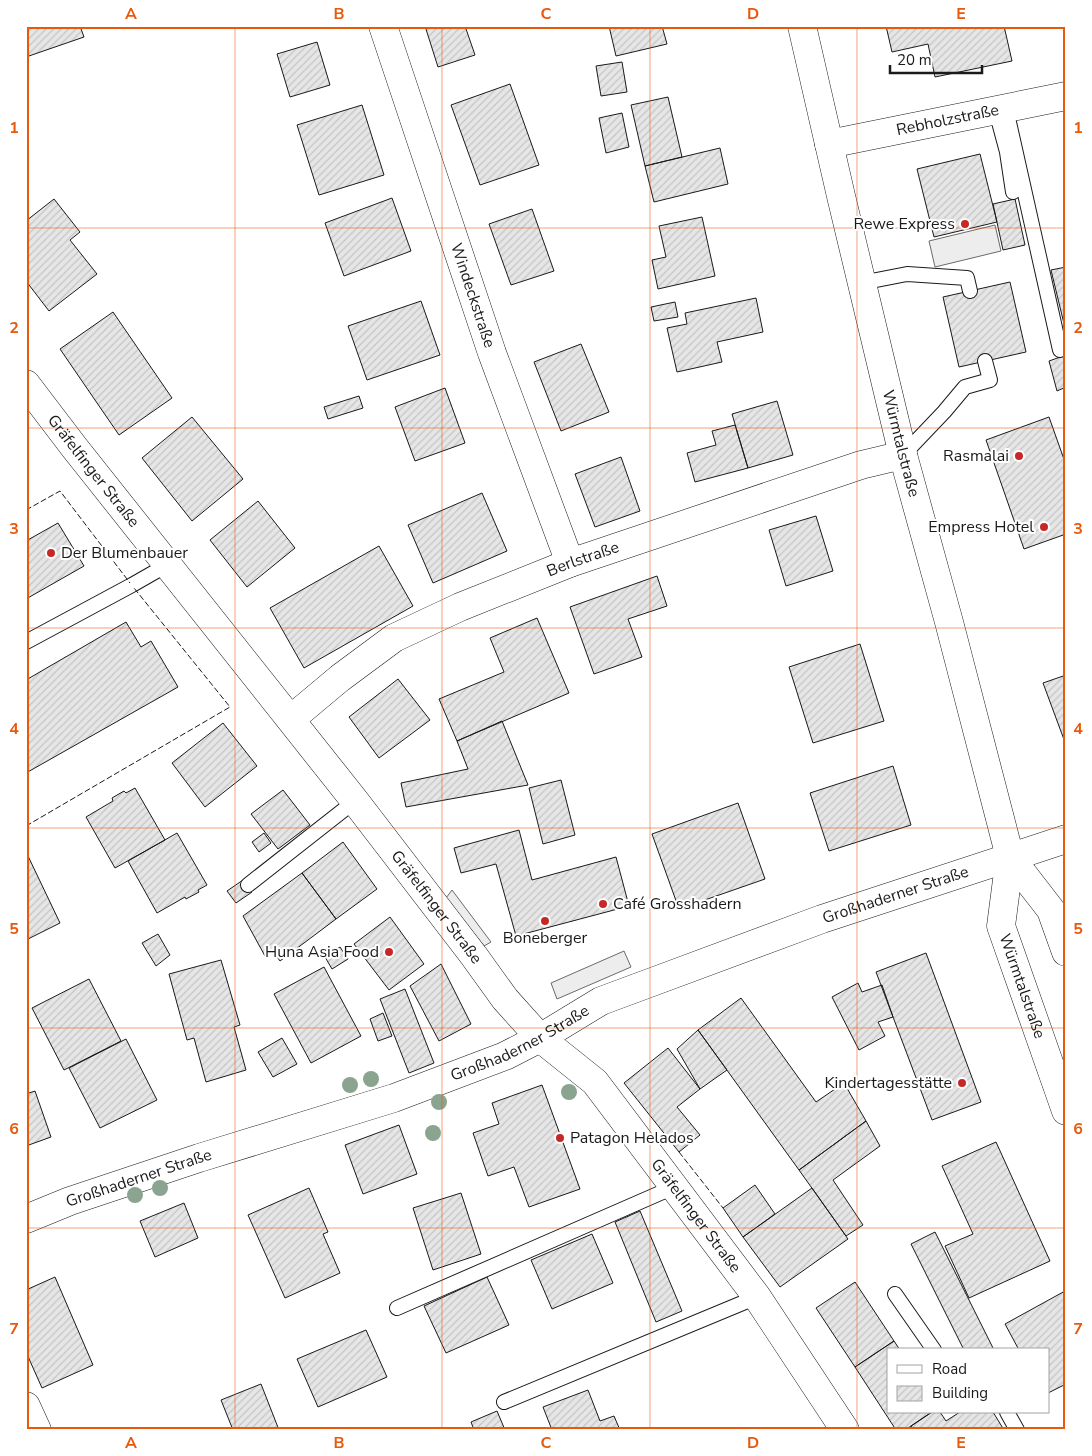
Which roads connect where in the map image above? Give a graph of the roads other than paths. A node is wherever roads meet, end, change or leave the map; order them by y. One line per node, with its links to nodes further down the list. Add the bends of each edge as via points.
1 (383, 26): 13 (street, Windeckstraße, via 492,353)
2 (802, 26): 5 (street, Würmtalstraße)
3 (1066, 96): 4 (street, Rebholzstraße)
4 (1001, 110): 5 (street, Rebholzstraße); 6 (lane); 9 (lane)
5 (829, 144): 7 (street, Würmtalstraße)
6 (1013, 192)
7 (862, 283): 8 (lane, via 906,274 967,278); 12 (street, Würmtalstraße)
8 (970, 291)
9 (1060, 350)
10 (986, 361): 12 (lane, via 990,380 965,387)
11 (26, 384): 14 (street, Gräfelfinger Straße)
12 (903, 455): 13 (street, Berlstraße, via 860,465); 19 (street, Würmtalstraße)
13 (570, 563): 16 (street, Berlstraße, via 460,607 394,638)
14 (166, 565): 15 (lane); 16 (street, Gräfelfinger Straße)
15 (26, 642)
16 (291, 719): 17 (street, Gräfelfinger Straße)
17 (355, 800): 20 (lane); 22 (street, Gräfelfinger Straße, via 505,999)
18 (1066, 839): 19 (street, Großhaderner Straße)
19 (1010, 857): 21 (street, Würmtalstraße, via 1052,910); 22 (street, Großhaderner Straße, via 822,919 600,1001); 23 (street, Würmtalstraße, via 1001,926)
20 (248, 885)
21 (1066, 952)
22 (540, 1038): 24 (street, Gräfelfinger Straße, via 595,1082); 25 (street, Großhaderner Straße, via 504,1056 394,1098 199,1158)
23 (1066, 1111)
24 (674, 1187): 27 (street, Gräfelfinger Straße); 28 (lane)
25 (26, 1219)
26 (895, 1294): 29 (lane)
27 (757, 1297): 30 (lane); 34 (street, Gräfelfinger Straße)
28 (397, 1308)
29 (933, 1348)
30 (504, 1402)
31 (26, 1406): 33 (street)
32 (1008, 1414): 35 (lane)
33 (37, 1430)
34 (845, 1430)
35 (1017, 1430)

